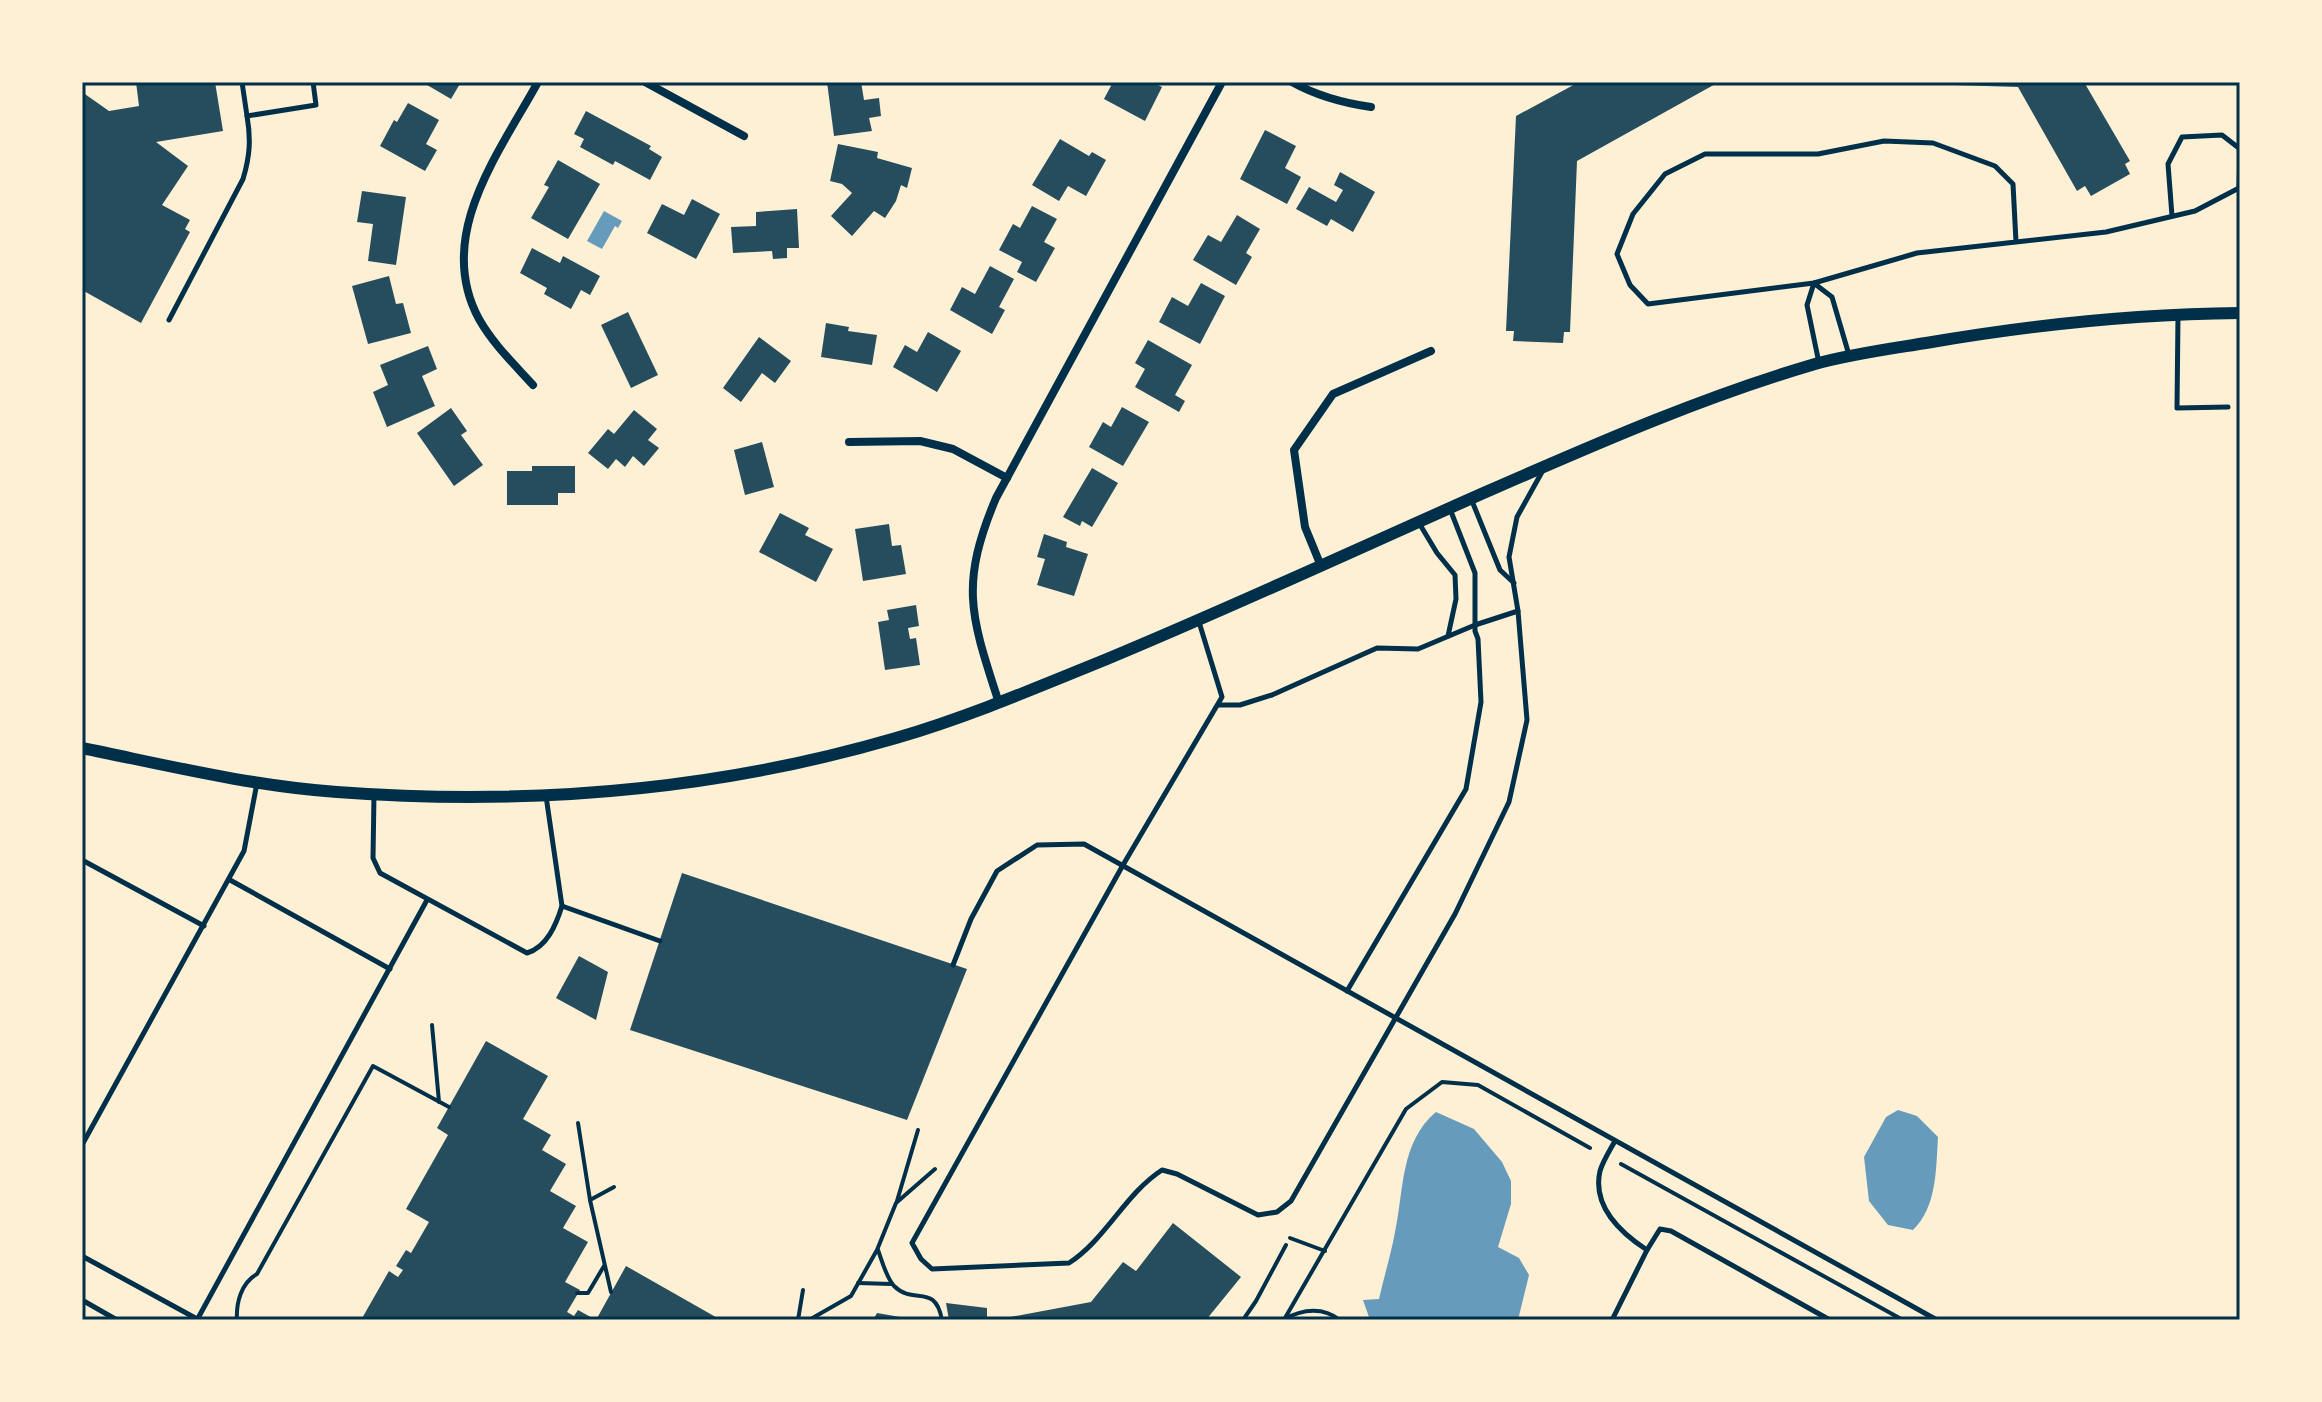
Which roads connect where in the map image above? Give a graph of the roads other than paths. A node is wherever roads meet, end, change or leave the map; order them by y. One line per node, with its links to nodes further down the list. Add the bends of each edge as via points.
1 (242, 82): 8 (lane)
2 (313, 82): 8 (lane, via 316,105)
3 (538, 82): 19 (street, via 477,193 466,224 463,256 467,288 479,318)
4 (645, 82): 9 (street)
5 (1222, 82): 23 (street)
6 (1292, 82): 7 (street, via 1341,102)
7 (1371, 107)
8 (247, 116): 15 (lane, via 249,157 243,179)
9 (744, 136)
10 (2172, 216): 10 (lane, via 2195,211 2239,188 2240,149 2222,135 2182,137 2168,164); 11 (lane, via 2106,232)
11 (2016, 242): 12 (lane, via 1917,253); 12 (lane, via 2013,184 1995,166 1933,143 1884,141 1818,154 1705,154 1665,174 1633,214 1617,254 1630,285 1648,304)
12 (1814, 283): 17 (lane, via 1832,297); 18 (lane, via 1807,305)
13 (2240, 313): 14 (street)
14 (2178, 314): 17 (street, via 2066,322); 20 (lane, via 2177,408)
15 (169, 320)
16 (1431, 351): 27 (street, via 1333,394 1294,450 1305,527)
17 (1850, 356): 18 (street)
18 (1819, 363): 22 (street, via 1702,402)
19 (533, 385)
20 (2228, 407)
21 (849, 442): 23 (street, via 920,441 942,446)
22 (1545, 466): 24 (street); 28 (lane, via 1517,517 1509,557)
23 (1007, 478): 33 (street, via 980,534 972,575 972,614)
24 (1471, 499): 25 (street); 28 (lane, via 1500,570)
25 (1450, 508): 26 (street); 31 (lane, via 1475,573)
26 (1419, 522): 27 (street); 32 (lane, via 1455,575)
27 (1321, 566): 30 (street)
28 (1515, 584): 29 (lane)
29 (1518, 611): 31 (lane); 49 (lane, via 1527,720 1509,802 1455,914)
30 (1199, 621): 33 (street); 34 (lane, via 1222,697)
31 (1475, 625): 32 (lane); 48 (lane, via 1481,702 1466,789)
32 (1448, 636): 34 (lane, via 1418,649 1377,648 1272,695 1240,705)
33 (999, 703): 38 (street, via 896,738 788,764 679,785)
34 (1217, 705): 40 (lane)
35 (82, 748): 36 (street)
36 (257, 782): 37 (street); 41 (lane, via 248,841)
37 (374, 794): 38 (street); 42 (lane, via 373,858 380,873)
38 (546, 795): 43 (lane)
39 (82, 860): 44 (lane)
40 (1123, 865): 46 (lane, via 1084,844 1037,845 997,871); 48 (lane); 49 (lane, via 912,1243 932,1269 1069,1263 1086,1252 1162,1170 1258,1215 1277,1212 1291,1201)
41 (230, 880): 44 (lane); 47 (lane)
42 (427, 900): 43 (lane, via 527,953 547,939); 47 (lane)
43 (562, 906): 45 (lane)
44 (204, 926): 51 (lane)
45 (660, 941)
46 (953, 965)
47 (390, 969): 56 (lane)
48 (1347, 991): 49 (lane)
49 (1395, 1018): 50 (lane)
50 (1615, 1141): 52 (lane, via 1600,1172 1601,1194 1623,1234); 59 (lane)
51 (82, 1145)
52 (1647, 1250): 57 (lane); 58 (lane, via 1660,1229 1671,1231)
53 (82, 1256): 56 (lane)
54 (82, 1300): 55 (lane)
55 (117, 1320)
56 (198, 1320)
57 (1612, 1320)
58 (1830, 1320)
59 (1937, 1320)

